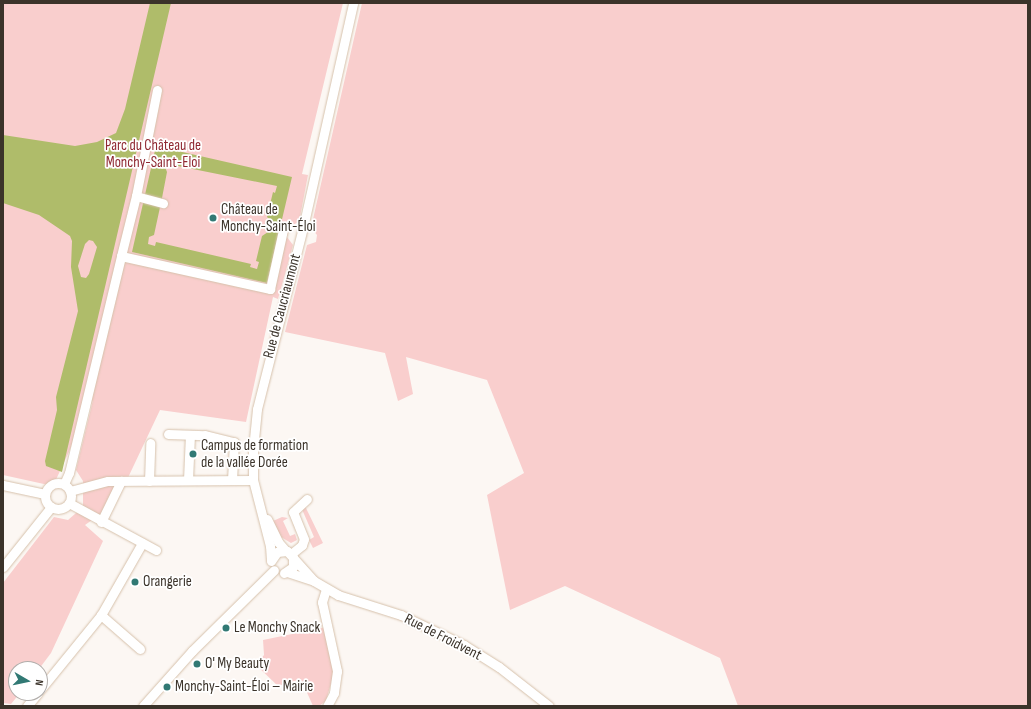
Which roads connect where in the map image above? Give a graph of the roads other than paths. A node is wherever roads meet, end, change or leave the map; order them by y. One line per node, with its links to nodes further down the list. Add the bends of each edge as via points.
1 (353, 3): 12 (street, Rue de Caucriaumont, via 304,223 261,388 254,430)
2 (158, 90): 3 (street)
3 (138, 197): 4 (street); 6 (street)
4 (163, 203)
5 (283, 230): 6 (street, via 270,289)
6 (121, 256): 16 (street)
7 (168, 434): 8 (street)
8 (190, 435): 10 (street); 11 (street, via 234,442)
9 (150, 443): 14 (street)
10 (188, 480): 11 (street); 14 (street)
11 (232, 480): 12 (street)
12 (254, 480): 18 (street, Rue de Caucriaumont)
13 (121, 481): 14 (street); 16 (street); 22 (street)
14 (149, 481)
15 (3, 485): 17 (street)
16 (67, 488): 17 (street, via 52,484); 20 (street)
17 (45, 494): 21 (street)
18 (256, 494): 25 (street, via 278,542); 26 (street, via 270,546)
19 (306, 500): 25 (street, via 293,512 304,539 302,545)
20 (69, 503): 21 (street, via 61,508); 22 (street)
21 (51, 507): 27 (street)
22 (101, 522): 23 (street)
23 (142, 543): 24 (street); 31 (street)
24 (156, 550)
25 (290, 554): 26 (street, via 275,553); 28 (street, via 293,567); 29 (street)
26 (272, 565): 28 (street, via 279,573); 34 (street)
27 (3, 567)
28 (287, 572): 29 (street)
29 (314, 581): 30 (street, Rue de Froidvent)
30 (326, 589): 35 (street, via 322,602 337,671 334,693); 36 (street, Rue de Froidvent, via 401,614 464,645 499,667)
31 (100, 615): 32 (street); 33 (street)
32 (140, 649)
33 (48, 680)
34 (142, 706)
35 (328, 706)
36 (548, 706)

